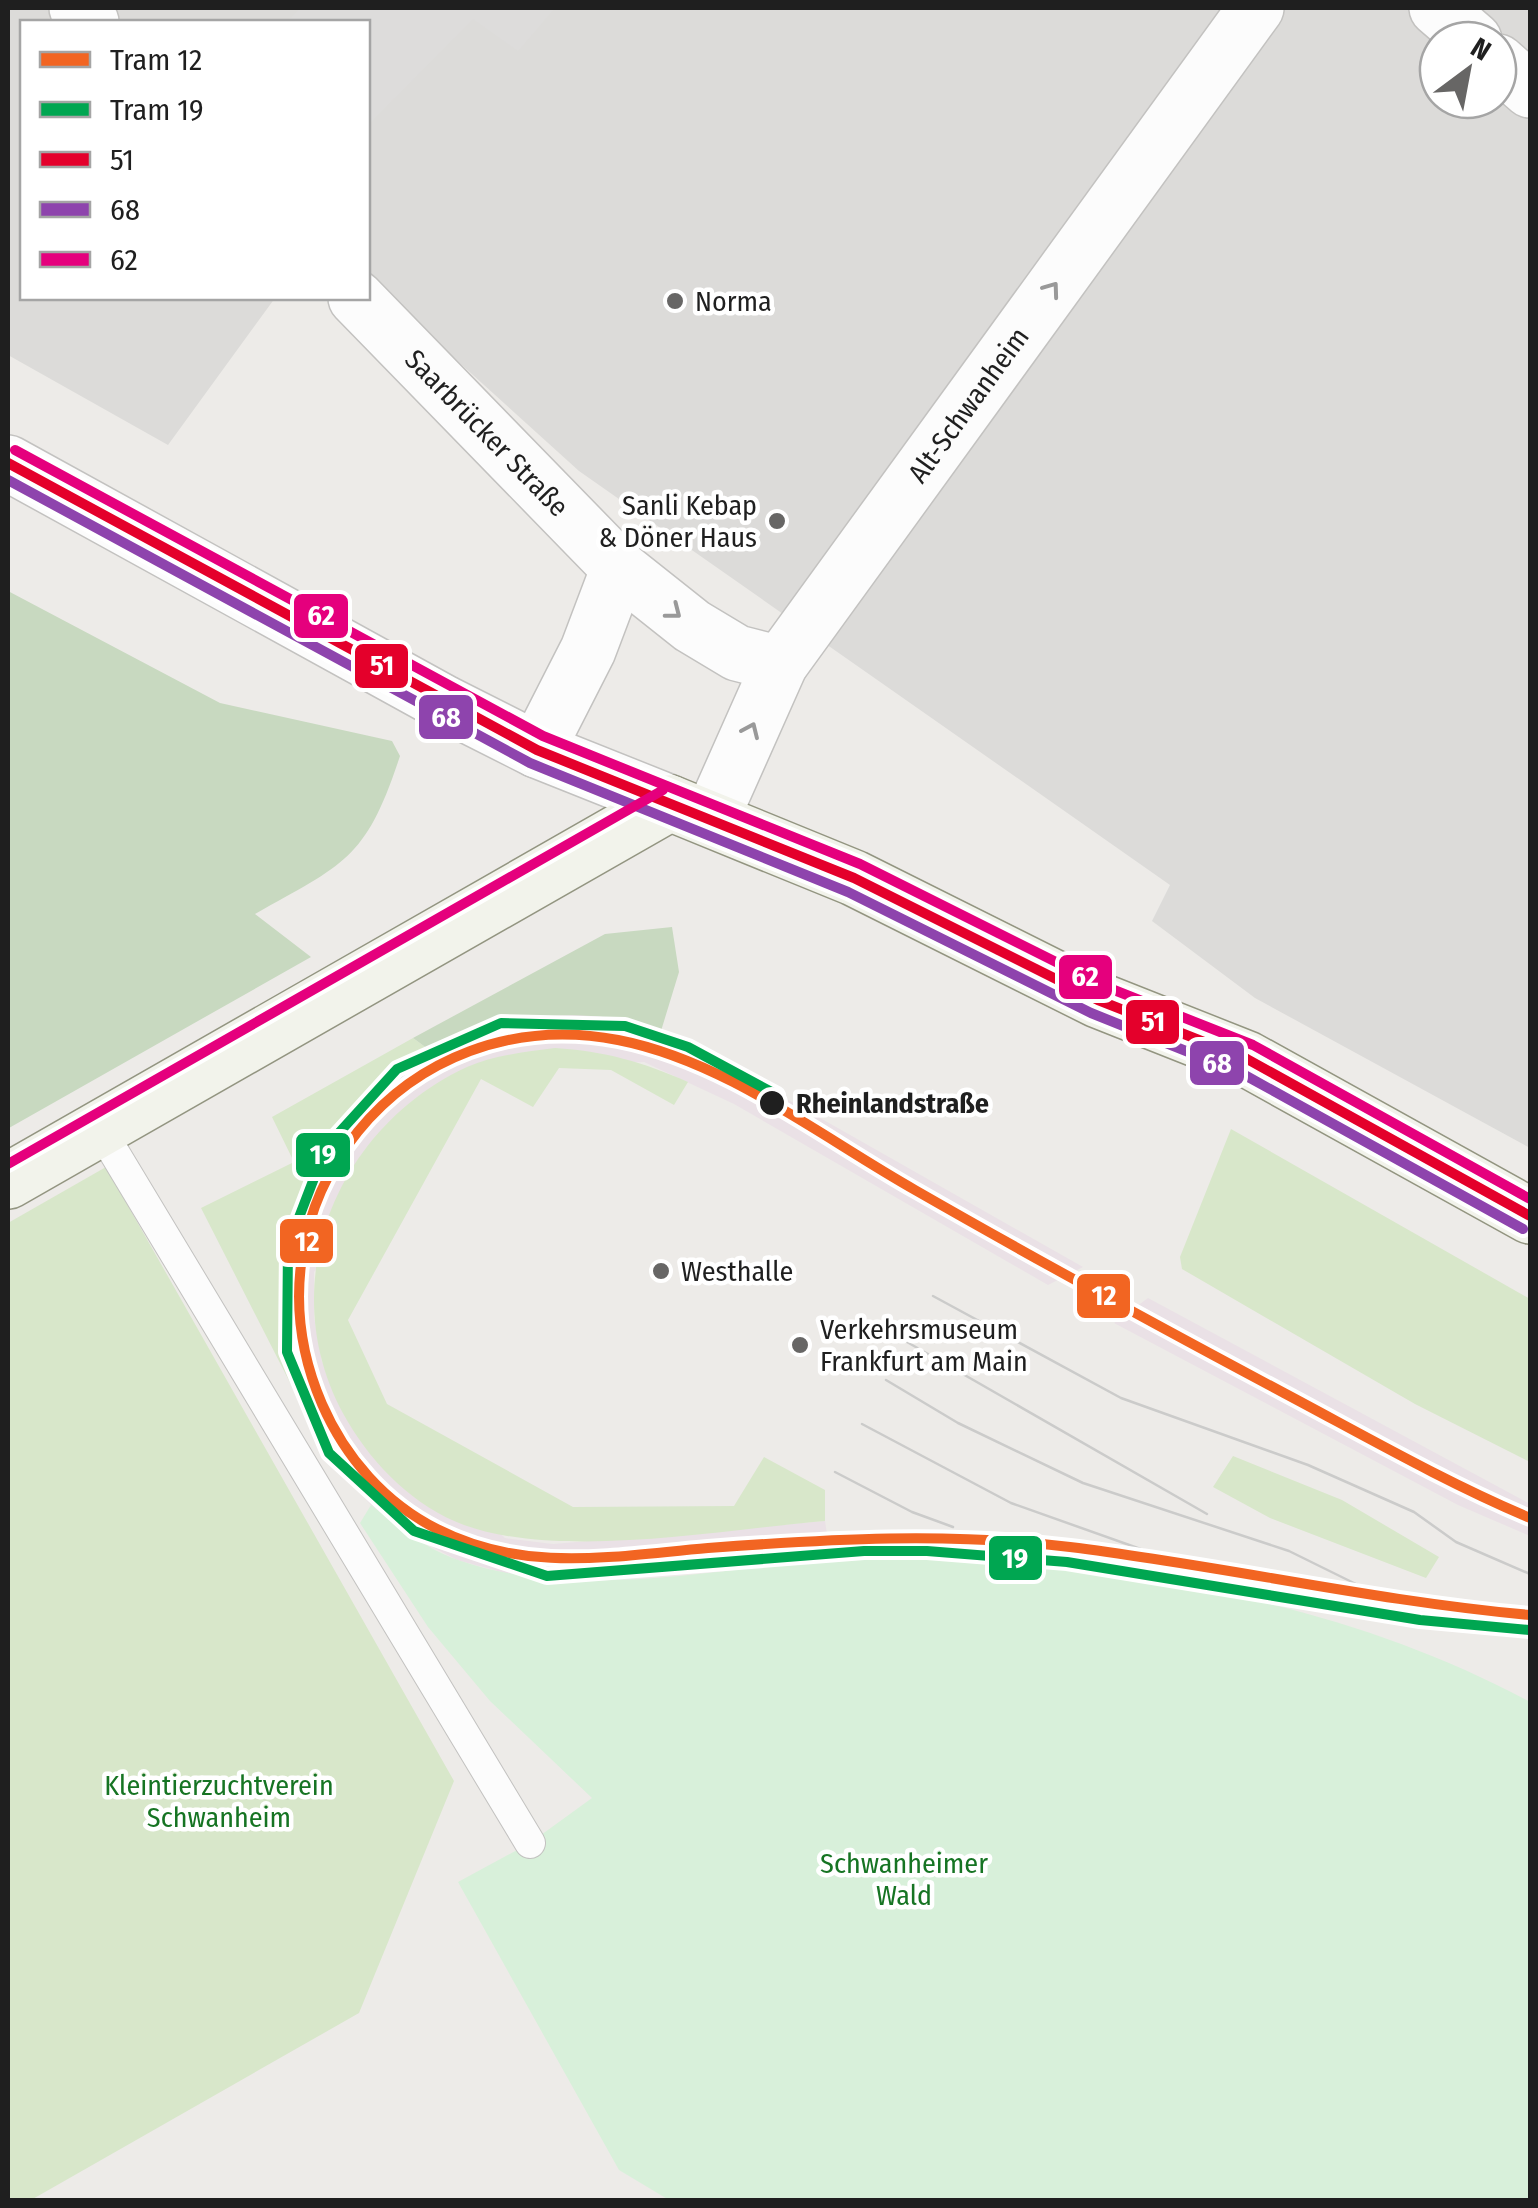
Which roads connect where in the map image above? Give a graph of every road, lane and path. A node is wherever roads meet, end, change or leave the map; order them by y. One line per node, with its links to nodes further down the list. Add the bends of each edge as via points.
1 (1256, 8): 5 (street, Alt-Schwanheim, one-way to 1)
2 (358, 300): 4 (street, Saarbrücker Straße)
3 (8, 462): 6 (street)
4 (619, 568): 5 (street, Saarbrücker Straße, one-way to 5, via 707,635); 6 (street, via 588,650)
5 (780, 664): 7 (street, Alt-Schwanheim, one-way to 5)
6 (536, 750): 7 (street)
7 (690, 811): 8 (street); 10 (street, via 854,878 1098,1000 1247,1059)
8 (100, 1129): 9 (street); 11 (lane)
9 (8, 1181)
10 (1530, 1216)
11 (530, 1842)

